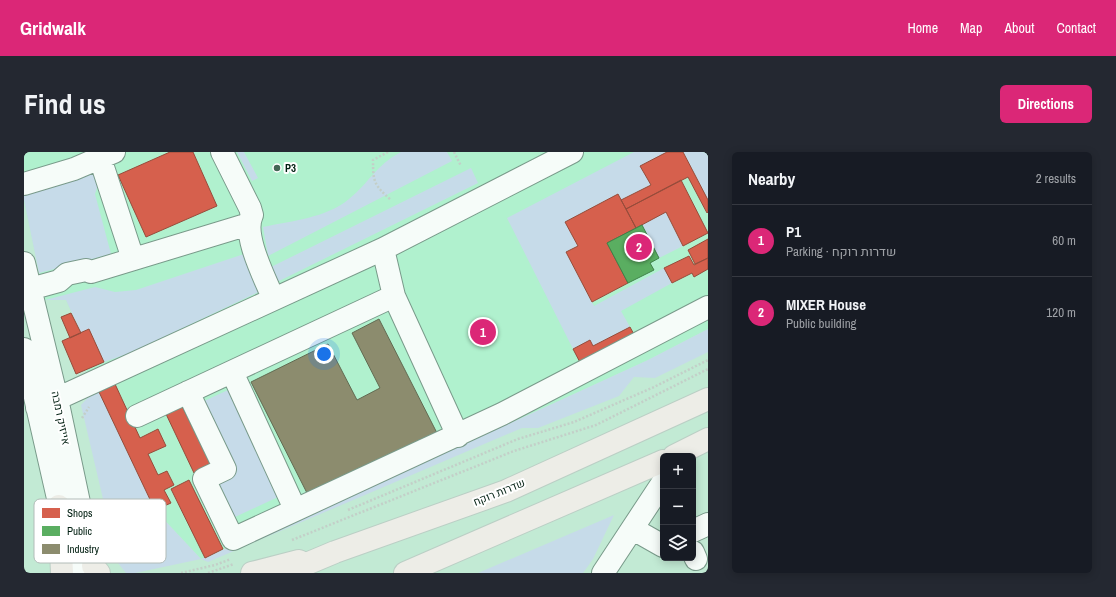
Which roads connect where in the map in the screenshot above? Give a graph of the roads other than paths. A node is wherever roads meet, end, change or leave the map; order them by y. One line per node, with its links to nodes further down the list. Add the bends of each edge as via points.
1 (222, 152): 5 (street, via 250,208 252,215)
2 (572, 152): 6 (street)
3 (107, 155): 4 (street, via 74,169); 7 (street)
4 (24, 184)
5 (249, 224): 7 (street); 11 (street, via 256,258)
6 (383, 249): 9 (street); 11 (street)
7 (133, 259): 10 (street, via 91,272 86,270 67,274)
8 (24, 263): 10 (street, אייזיק רמבה)
9 (394, 296): 14 (street); 20 (street)
10 (28, 298): 16 (street, אייזיק רמבה)
11 (273, 298): 16 (street)
12 (708, 307): 20 (street)
13 (24, 349): 18 (street, אייזיק רמבה)
14 (232, 372): 15 (street); 27 (street)
15 (188, 392): 19 (street); 27 (street, via 225,470 204,480 233,539)
16 (57, 399): 18 (street); 26 (street, אייזיק רמבה)
17 (708, 399): 32 (main road, שדרות רוקח, via 506,491)
18 (37, 408): 25 (street, אייזיק רמבה)
19 (137, 416)
20 (458, 436): 27 (street)
21 (708, 439): 22 (main road)
22 (681, 453)
23 (660, 462): 37 (main road)
24 (660, 487): 29 (street)
25 (57, 499)
26 (76, 499)
27 (296, 510)
28 (708, 524): 30 (street)
29 (633, 529): 31 (street); 38 (street)
30 (696, 530)
31 (660, 544)
32 (335, 552): 34 (main road); 36 (main road, שדרות רוקח)
33 (62, 563): 35 (main road)
34 (246, 567)
35 (62, 573)
36 (286, 573)
37 (405, 573)
38 (602, 573)

